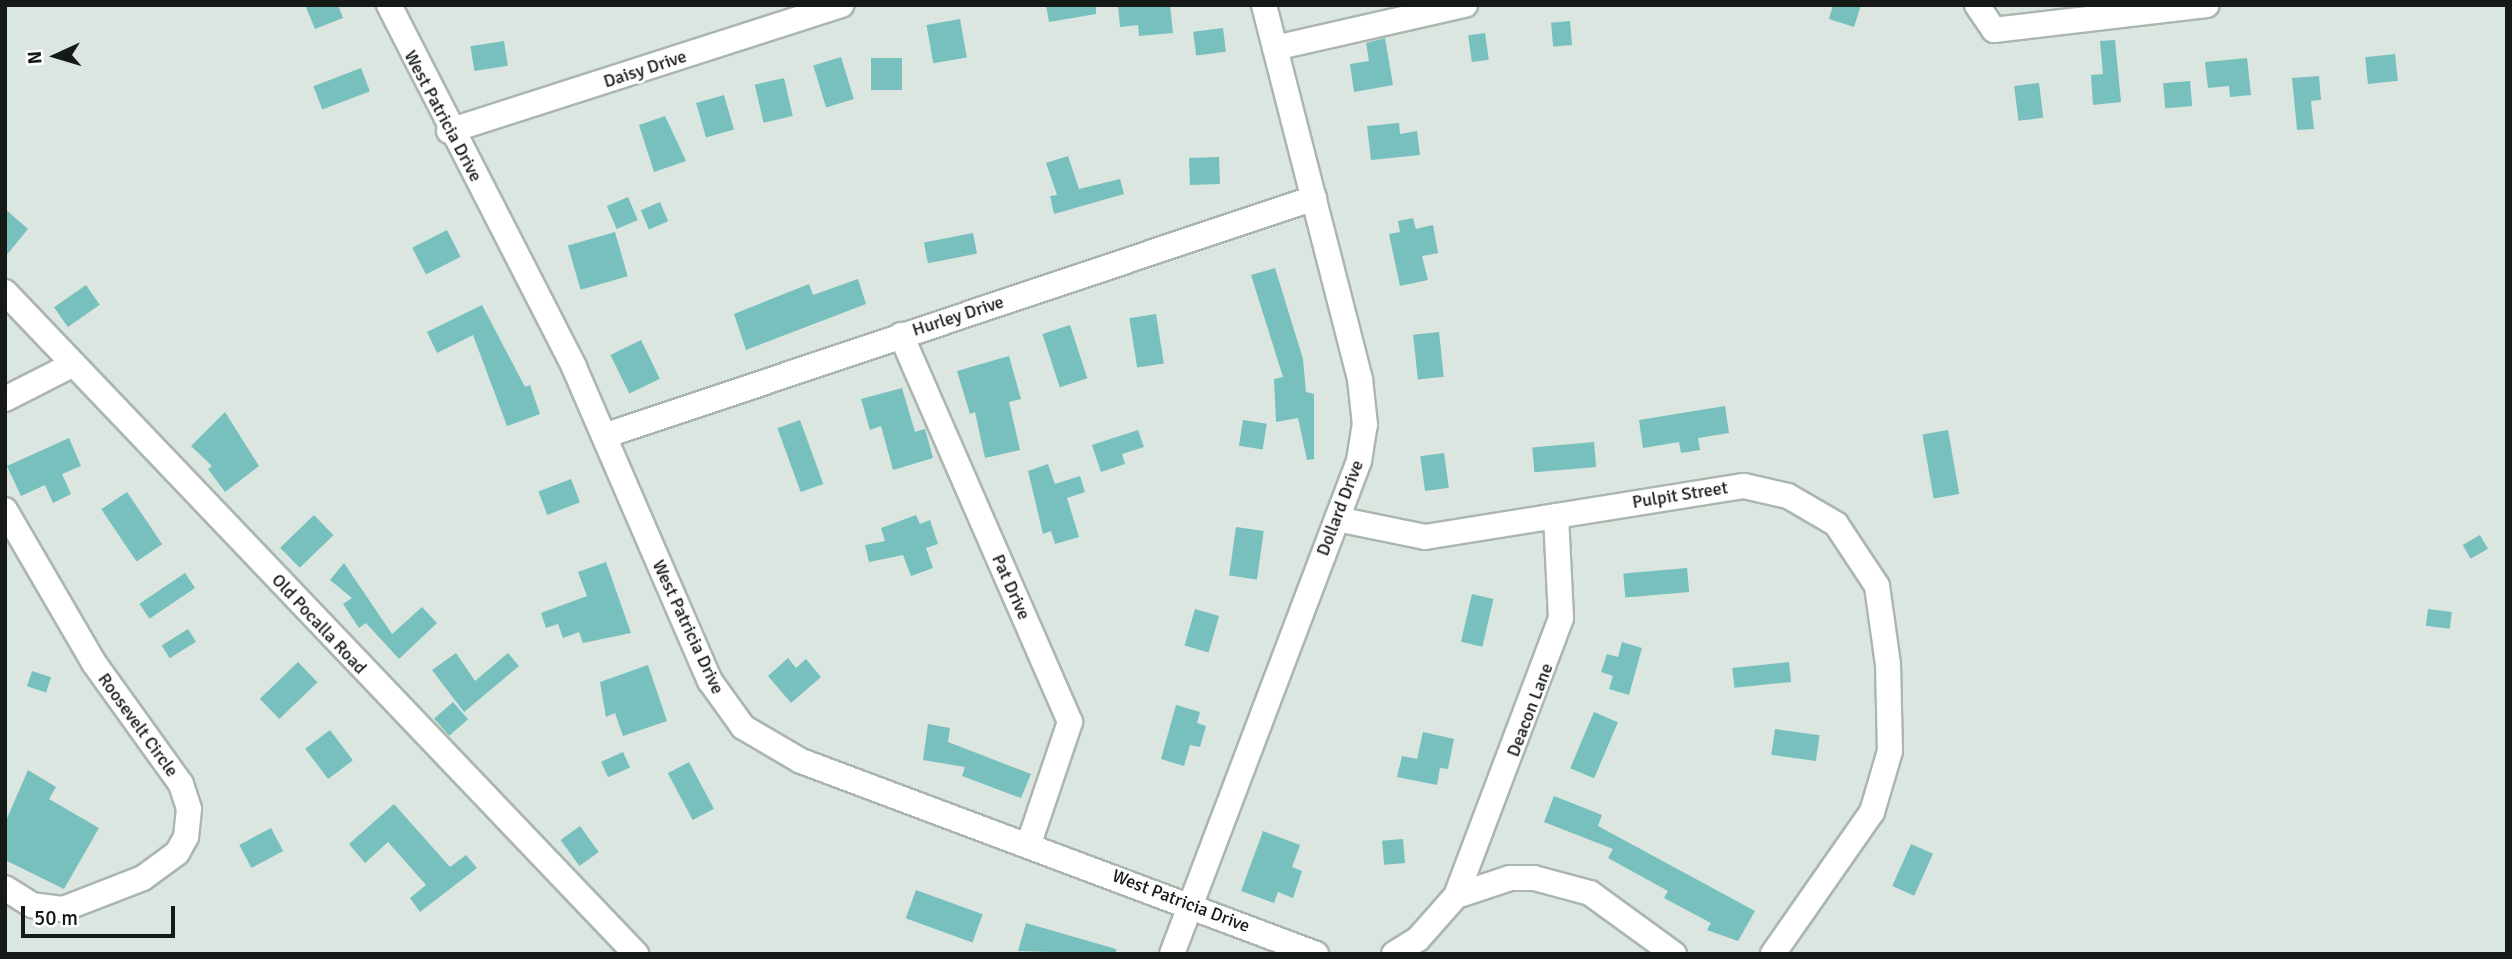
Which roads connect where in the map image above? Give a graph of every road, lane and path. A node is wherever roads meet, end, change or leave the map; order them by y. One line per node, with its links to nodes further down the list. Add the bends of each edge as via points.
1 (389, 5): 8 (street, West Patricia Drive)
2 (841, 5): 8 (street, Daisy Drive)
3 (1264, 5): 7 (street, Dollard Drive)
4 (1465, 5): 7 (street)
5 (1977, 5): 6 (street, via 1994,30)
6 (2207, 5)
7 (1275, 48): 9 (street, Dollard Drive)
8 (449, 131): 14 (street, West Patricia Drive, via 527,271)
9 (1314, 198): 11 (street, Hurley Drive); 17 (street, Dollard Drive, via 1364,406 1359,461)
10 (5, 292): 12 (street, Old Pocalla Road)
11 (901, 335): 14 (street, Hurley Drive); 18 (street, Pat Drive, via 1070,722)
12 (74, 364): 13 (street); 22 (street, Old Pocalla Road)
13 (5, 399)
14 (604, 436): 18 (street, West Patricia Drive, via 710,681 743,727 801,761)
15 (5, 510): 19 (street, Roosevelt Circle, via 94,663 181,784 189,809 186,837 177,853 131,883 63,909 32,905)
16 (1556, 516): 17 (street, Pulpit Street, via 1425,537); 20 (street, Deacon Lane, via 1561,618); 27 (street, Pulpit Street, via 1725,487 1765,489 1814,508 1836,524 1866,562 1883,614 1890,751 1884,781 1859,832)
17 (1337, 519): 21 (street, Dollard Drive)
18 (1029, 843): 21 (street, West Patricia Drive)
19 (5, 888)
20 (1456, 897): 25 (street, via 1418,939); 26 (street, via 1510,878 1554,881 1590,893)
21 (1191, 903): 23 (street, Dollard Drive); 24 (street, West Patricia Drive)
22 (636, 954)
23 (1172, 954)
24 (1316, 954)
25 (1394, 954)
26 (1674, 954)
27 (1773, 954)

